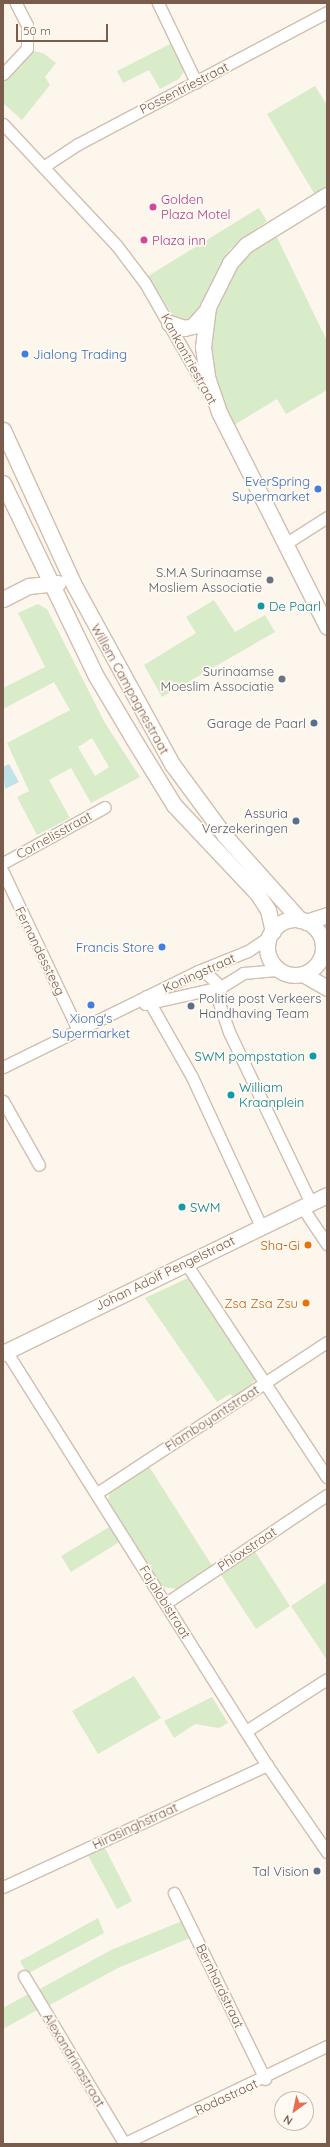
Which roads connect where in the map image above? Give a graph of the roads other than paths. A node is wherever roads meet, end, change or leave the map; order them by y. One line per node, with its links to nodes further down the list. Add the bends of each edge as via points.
1 (16, 3): 4 (street, via 27,25 27,48)
2 (158, 3): 5 (street)
3 (327, 12): 5 (street, Possentriestraat)
4 (3, 74)
5 (196, 82): 7 (street, Possentriestraat, via 78,144)
6 (3, 124): 7 (street, Kankantriestraat)
7 (43, 166): 10 (street, Kankantriestraat, via 117,246)
8 (327, 195): 9 (main road, via 246,245 230,263)
9 (208, 307): 10 (main road, via 193,326 184,328); 11 (main road, via 203,347 207,377)
10 (169, 323): 11 (street, Kankantriestraat)
11 (220, 414): 15 (main road, Kankantriestraat)
12 (3, 430): 17 (main road, Willem Campagnestraat)
13 (3, 483): 16 (main road, Willem Campagnestraat)
14 (327, 517): 15 (street)
15 (285, 544): 19 (main road, Kankantriestraat)
16 (49, 582): 17 (main road); 18 (main road, via 29,586); 25 (main road, Willem Campagnestraat, via 96,676 169,797 257,893 268,910)
17 (74, 585): 24 (main road, Willem Campagnestraat, via 172,764 225,836)
18 (3, 599)
19 (327, 627)
20 (105, 808): 21 (street, Cornelisstraat)
21 (3, 863)
22 (3, 872): 34 (street, Fernandessteeg)
23 (327, 915): 24 (main road)
24 (304, 921): 25 (main road, via 284,922); 26 (main road)
25 (271, 934): 28 (main road, via 269,957); 29 (street, Koningstraat, via 253,949)
26 (324, 934): 27 (main road)
27 (325, 958): 30 (main road)
28 (279, 970): 30 (main road, via 291,975); 31 (street, Koningstraat, via 243,973)
29 (198, 971): 31 (street, via 206,973); 33 (street, Koningstraat)
30 (303, 974): 32 (main road)
31 (221, 987): 33 (street, Koningstraat); 39 (street, via 218,1000 229,1032)
32 (327, 988)
33 (149, 1000): 34 (street, Koningstraat, via 126,1006); 40 (street, via 192,1077)
34 (78, 1030): 35 (street, Koningstraat)
35 (3, 1067)
36 (3, 1101): 37 (street)
37 (39, 1165)
38 (327, 1195): 39 (main road, Johan Adolf Pengelstraat)
39 (306, 1205): 40 (main road, Johan Adolf Pengelstraat); 41 (street)
40 (261, 1226): 42 (main road, Johan Adolf Pengelstraat)
41 (327, 1244)
42 (185, 1262): 44 (main road, Johan Adolf Pengelstraat); 45 (street)
43 (327, 1342): 45 (street, Flamboyantstraat)
44 (5, 1352): 47 (street, Fajalobistraat)
45 (265, 1384): 46 (street); 47 (street, Flamboyantstraat)
46 (327, 1477)
47 (97, 1493): 49 (street, Fajalobistraat)
48 (327, 1495): 49 (street, Phloxstraat)
49 (166, 1603): 51 (street, Fajalobistraat)
50 (327, 1679): 51 (street)
51 (246, 1731): 52 (street, Fajalobistraat)
52 (267, 1764): 53 (street, Fajalobistraat); 54 (street, Hirasinghstraat)
53 (325, 1844)
54 (3, 1888)
55 (174, 1893): 58 (street, Bernhardstraat)
56 (24, 1976): 59 (street, Alexandrinastraat)
57 (327, 2046): 58 (street, Rodastraat)
58 (265, 2079): 59 (street, Rodastraat)
59 (124, 2144)

